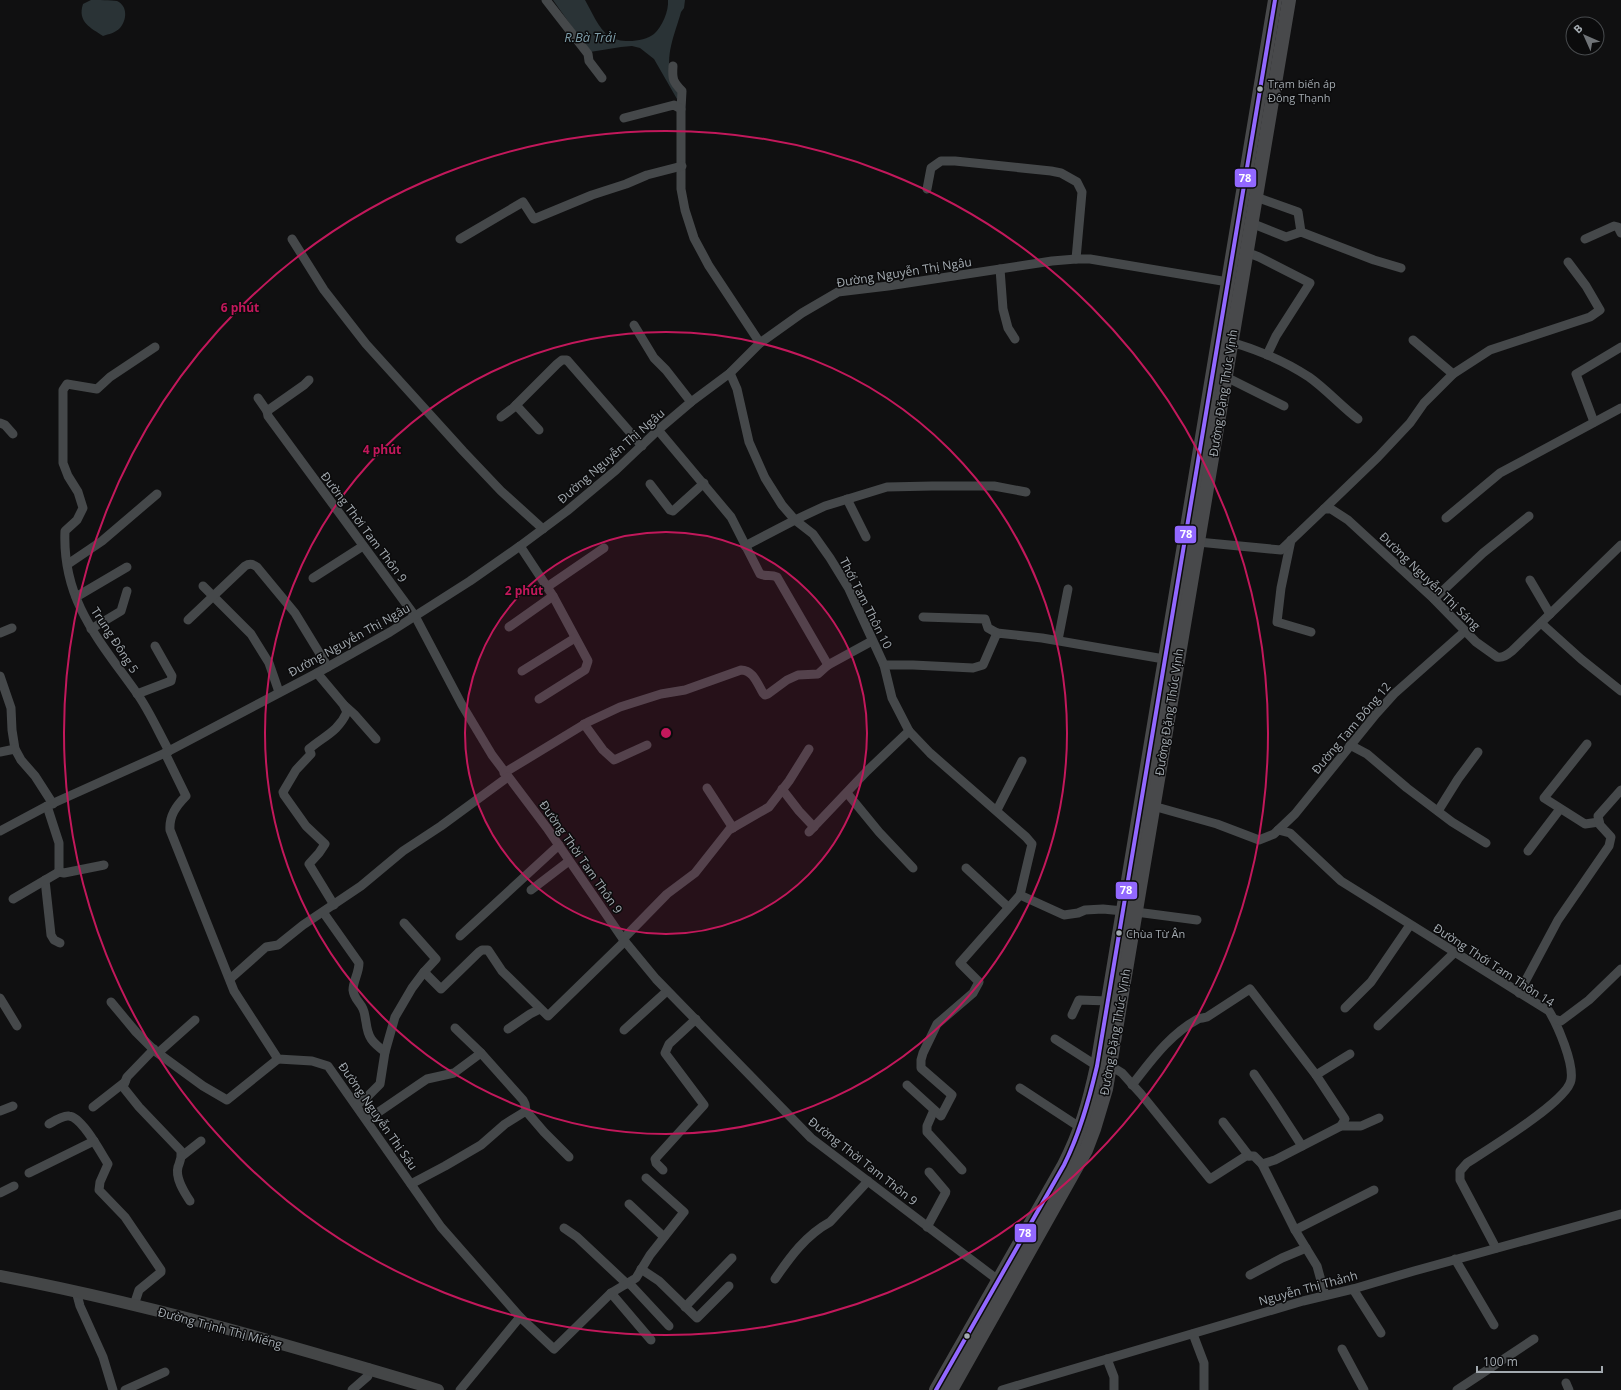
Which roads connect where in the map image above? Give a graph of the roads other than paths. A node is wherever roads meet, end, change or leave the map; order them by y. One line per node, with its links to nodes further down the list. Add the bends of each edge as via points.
1 (546, 0): 5 (street, via 588,54 589,61)
2 (1275, 0): 22 (main road, Đường Đặng Thúc Vịnh)
3 (1289, 0): 10 (main road, Đường Đặng Thúc Vịnh)
4 (673, 66): 6 (street, via 672,77 682,91)
5 (602, 78)
6 (681, 109): 7 (street, via 674,105); 8 (street)
7 (624, 118)
8 (682, 166): 16 (street, via 647,175 534,219 523,202); 27 (street, via 681,189 694,238 709,266)
9 (927, 189): 18 (street, via 931,168 941,161 1051,171 1071,178 1077,182 1082,192)
10 (1256, 197): 11 (main road, Đường Đặng Thúc Vịnh); 12 (street, via 1298,212)
11 (1251, 223): 12 (street, via 1286,237); 17 (main road, Đường Đặng Thúc Vịnh)
12 (1302, 232): 20 (street)
13 (1621, 233): 14 (street, via 1616,226)
14 (1585, 238)
15 (292, 239): 58 (street, via 324,290 366,344 463,451)
16 (460, 239)
17 (1246, 252): 22 (main road, Đường Đặng Thúc Vịnh); 30 (street, via 1310,283 1276,336)
18 (1076, 258): 21 (street, Đường Nguyễn Thị Ngâu); 22 (street, Đường Nguyễn Thị Ngâu)
19 (1568, 262): 32 (street, via 1600,310 1590,317 1490,350)
20 (1401, 268)
21 (1000, 269): 24 (street, via 1003,309 1008,328); 27 (street, Đường Nguyễn Thị Ngâu, via 838,292 802,313)
22 (1234, 283): 26 (main road, Đường Đặng Thúc Vịnh); 95 (main road, Đường Đặng Thúc Vịnh)
23 (634, 325): 36 (street, via 654,358)
24 (1015, 339)
25 (1413, 340): 32 (street)
26 (1231, 342): 30 (street); 33 (main road, Đường Đặng Thúc Vịnh)
27 (760, 343): 31 (street, Đường Nguyễn Thị Ngâu)
28 (155, 347): 67 (street, Trung Đông 5, via 110,377 97,389 67,384 64,386 63,463 83,508 77,520 66,531 65,548)
29 (1621, 347): 43 (street, via 1576,374)
30 (1267, 356): 42 (street, via 1309,378)
31 (730, 373): 36 (street, Đường Nguyễn Thị Ngâu); 57 (street, Thới Tam Thôn 10, via 737,389 749,442 765,478)
32 (1453, 374): 54 (street, via 1424,403 1410,423 1378,458)
33 (1226, 377): 38 (street); 61 (main road, Đường Đặng Thúc Vịnh)
34 (309, 380): 40 (street)
35 (258, 398): 40 (street, Đường Thời Tam Thôn 9)
36 (691, 402): 46 (street, Đường Nguyễn Thị Ngâu)
37 (516, 405): 41 (street); 45 (street); 48 (street, via 557,364 567,360)
38 (1284, 406)
39 (1621, 408): 43 (street)
40 (267, 410): 63 (street, Đường Thời Tam Thôn 9, via 274,427)
41 (501, 417)
42 (1358, 419)
43 (1594, 422): 56 (street, via 1500,473)
44 (0, 423): 47 (street)
45 (539, 430)
46 (658, 430): 48 (street, Đường Nguyễn Thị Ngâu); 49 (street)
47 (13, 434)
48 (642, 446): 58 (street, Đường Nguyễn Thị Ngâu)
49 (704, 483): 50 (street, via 673,511); 65 (street, via 731,517)
50 (650, 484)
51 (1026, 492): 53 (street, via 994,486 886,487)
52 (157, 494): 67 (street, via 102,541)
53 (847, 499): 57 (street); 59 (street)
54 (1324, 509): 60 (street); 78 (street, Đường Nguyễn Thị Sáng, via 1331,509 1348,520)
55 (1529, 516): 78 (street, via 1483,553)
56 (1446, 518)
57 (795, 520): 65 (street); 93 (street, Thới Tam Thôn 10, via 813,534 830,558 849,589)
58 (543, 529): 64 (street, Đường Nguyễn Thị Ngâu)
59 (866, 537)
60 (1291, 540): 61 (street, via 1281,550); 89 (street, via 1277,622)
61 (1198, 542): 125 (main road, Đường Đặng Thúc Vịnh)
62 (1621, 545): 79 (street, Đường Nguyễn Thị Sáng)
63 (363, 546): 69 (street); 80 (street, Đường Thời Tam Thôn 9)
64 (520, 546): 72 (street); 80 (street, Đường Nguyễn Thị Ngâu, via 470,582)
65 (745, 546): 96 (street, via 760,574 777,577)
66 (604, 548): 72 (street)
67 (68, 564): 76 (street, Trung Đông 5, via 71,587)
68 (127, 567): 76 (street)
69 (313, 578)
70 (1530, 580): 79 (street)
71 (203, 586): 77 (street)
72 (547, 587): 75 (street)
73 (1068, 589): 92 (street)
74 (127, 591): 86 (street, via 121,611)
75 (553, 596): 84 (street); 91 (street)
76 (76, 597): 86 (street, Trung Đông 5)
77 (214, 597): 82 (street); 98 (street, via 245,566 253,564 295,613); 102 (street, via 251,634 269,663)
78 (1434, 599): 87 (street, Đường Nguyễn Thị Sáng)
79 (1550, 614): 83 (street, Đường Nguyễn Thị Sáng)
80 (415, 616): 98 (street, Đường Nguyễn Thị Ngâu); 119 (street, Đường Thời Tam Thôn 9, via 462,705)
81 (923, 617): 88 (street, via 985,619 988,628)
82 (188, 620)
83 (1541, 623): 87 (street, Đường Nguyễn Thị Sáng, via 1512,651 1500,658); 103 (street)
84 (509, 627)
85 (12, 628): 90 (street)
86 (91, 629): 104 (street, Trung Đông 5)
87 (1465, 631): 112 (street, Đường Tam Đông 12, via 1394,694)
88 (997, 632): 92 (street); 97 (street, Thới Tam Thôn 10, via 983,666)
89 (1311, 632)
90 (0, 633)
91 (575, 638): 99 (street); 105 (street, via 588,660 585,670)
92 (1058, 640): 95 (street)
93 (872, 641): 96 (street); 97 (street, Thới Tam Thôn 10)
94 (155, 646): 104 (street, via 172,676 171,681)
95 (1164, 658): 147 (main road, Đường Đặng Thúc Vịnh)
96 (828, 665): 107 (street, via 818,674 798,674 765,695 751,672 741,670 685,690 661,694 620,707)
97 (884, 666): 108 (street, via 892,698)
98 (328, 667): 100 (street, Đường Nguyễn Thị Ngâu)
99 (522, 671)
100 (317, 673): 102 (street, Đường Nguyễn Thị Ngâu); 106 (street)
101 (0, 676): 113 (street, via 11,708)
102 (280, 692): 116 (street, Đường Nguyễn Thị Ngâu)
103 (1621, 692)
104 (137, 694): 116 (street, Trung Đông 5)
105 (539, 699)
106 (343, 704): 109 (street); 145 (street, via 347,712 342,723 309,749 310,754 296,770 283,792 306,826 325,844 309,864)
107 (584, 724): 111 (street, via 603,750 614,760); 119 (street)
108 (909, 731): 123 (street); 127 (street, via 930,753)
109 (376, 739)
110 (1587, 744): 126 (street, via 1544,798)
111 (647, 745)
112 (1350, 745): 128 (street, via 1367,754); 131 (street, Đường Tam Đông 12, via 1295,814)
113 (15, 749): 115 (street); 124 (street, via 35,776)
114 (808, 749): 121 (street)
115 (0, 752)
116 (167, 752): 124 (street, Đường Nguyễn Thị Ngâu); 158 (street, via 186,796 177,805 170,821 170,830)
117 (1478, 752): 128 (street)
118 (1022, 761): 127 (street)
119 (506, 775): 134 (street, Đường Thời Tam Thôn 9); 145 (street, via 441,826 402,851)
120 (707, 788): 130 (street)
121 (782, 789): 123 (street, via 811,830); 130 (street, via 769,807)
122 (1621, 790): 129 (street, via 1598,816)
123 (847, 793): 138 (street)
124 (50, 805): 132 (street, Đường Nguyễn Thị Ngâu); 140 (street, via 59,843)
125 (1153, 806): 131 (street, Đường Tam Đông 12, via 1217,824 1259,840); 147 (main road, Đường Đặng Thúc Vịnh)
126 (1560, 809): 129 (street, via 1585,824); 135 (street)
127 (997, 810): 143 (street, via 1032,844)
128 (1438, 811): 133 (street)
129 (1599, 822): 160 (street, via 1611,837 1609,846 1558,920)
130 (733, 828): 153 (street, via 695,873 667,894)
131 (1278, 830): 151 (street, Đường Thới Tam Thôn 14, via 1290,833 1341,882)
132 (0, 831)
133 (1486, 843)
134 (559, 845): 136 (street, Đường Thời Tam Thôn 9); 152 (street)
135 (1528, 850)
136 (569, 861): 142 (street); 153 (street, Đường Thời Tam Thôn 9)
137 (104, 866): 140 (street)
138 (913, 868)
139 (966, 868): 146 (street)
140 (59, 872): 141 (street)
141 (45, 880): 144 (street); 154 (street, via 51,935)
142 (531, 890)
143 (1020, 895): 146 (street); 147 (street, via 1064,915 1085,910)
144 (13, 900)
145 (334, 905): 148 (street)
146 (1008, 907): 191 (street, via 960,963 979,982 973,993 937,1024 923,1052 921,1068 952,1095 941,1116)
147 (1129, 911): 149 (street); 162 (main road, Đường Đặng Thúc Vịnh); 181 (main road, Đường Đặng Thúc Vịnh)
148 (323, 912): 158 (street, via 278,945 266,947); 177 (street, via 358,963 354,981 356,1000 364,1012 369,1036)
149 (1197, 920)
150 (404, 923): 157 (street, via 436,959)
151 (1410, 925): 155 (street, Đường Thới Tam Thôn 14); 164 (street, via 1371,982)
152 (460, 936)
153 (624, 940): 159 (street, Đường Thời Tam Thôn 9); 165 (street, via 548,1016)
154 (60, 944)
155 (1454, 953): 160 (street, Đường Thới Tam Thôn 14); 171 (street)
156 (1621, 970): 168 (street, via 1589,1000 1561,1021)
157 (424, 972): 165 (street, via 441,989 478,952 488,950 502,971); 177 (street, via 395,1017)
158 (230, 979): 180 (street, via 234,991)
159 (667, 990): 167 (street, Đường Thời Tam Thôn 9); 174 (street)
160 (1519, 993): 168 (street, Đường Thới Tam Thôn 14, via 1548,1011)
161 (0, 998): 170 (street)
162 (1108, 1001): 166 (street, via 1080,1000); 181 (main road, Đường Đặng Thúc Vịnh)
163 (111, 1002): 176 (street)
164 (1345, 1008)
165 (540, 1010): 173 (street)
166 (1072, 1015)
167 (696, 1019): 207 (street, via 668,1044 666,1053 704,1105 655,1159); 212 (street, Đường Thời Tam Thôn 9, via 811,1138)
168 (1554, 1019): 225 (street, Đường Thới Tam Thôn 14, via 1569,1056 1572,1079 1569,1088 1537,1116 1467,1163 1460,1171 1460,1180)
169 (195, 1020): 176 (street)
170 (16, 1026)
171 (1378, 1026)
172 (455, 1028): 178 (street)
173 (508, 1029)
174 (624, 1030)
175 (1054, 1039): 181 (street)
176 (156, 1051): 180 (street, via 203,1086 227,1100); 184 (street, via 127,1077)
177 (385, 1052): 188 (street, via 380,1084)
178 (481, 1053): 193 (street, via 523,1100); 195 (street, via 454,1073 427,1079)
179 (1350, 1054): 183 (street)
180 (278, 1059): 188 (street, Đường Nguyễn Thị Sáu, via 312,1061 328,1066)
181 (1104, 1066): 186 (street, via 1122,1073); 199 (main road, Đường Đặng Thúc Vịnh); 258 (main road, Đường Đặng Thúc Vịnh, via 1101,1109 1086,1150)
182 (1254, 1074): 202 (street)
183 (1316, 1075): 186 (street, via 1250,989 1186,1027 1162,1047); 198 (street, via 1345,1119)
184 (125, 1082): 190 (street); 203 (street, via 123,1087 181,1151)
185 (907, 1085): 191 (street)
186 (1132, 1085): 204 (street, via 1210,1179)
187 (1020, 1088): 199 (street)
188 (357, 1105): 195 (street, Đường Nguyễn Thị Sáu)
189 (13, 1106): 192 (street)
190 (92, 1107)
191 (934, 1110): 208 (street, via 927,1132)
192 (0, 1111)
193 (526, 1111): 205 (street); 213 (street, via 480,1145)
194 (1379, 1118): 198 (street, via 1361,1126)
195 (367, 1120): 213 (street, Đường Nguyễn Thị Sáu)
196 (1223, 1122): 204 (street)
197 (49, 1124): 201 (street, via 67,1115 71,1116)
198 (1341, 1126): 202 (street)
199 (1081, 1128): 232 (main road, Đường Đặng Thúc Vịnh, via 1064,1165)
200 (201, 1140): 203 (street)
201 (94, 1141): 210 (street); 239 (street, via 108,1164 99,1190 124,1217 161,1270 139,1290)
202 (1302, 1146): 206 (street)
203 (182, 1156): 217 (street, via 177,1168 178,1176)
204 (1249, 1156): 206 (street, via 1254,1156)
205 (569, 1157)
206 (1262, 1164): 222 (street)
207 (663, 1170)
208 (962, 1170)
209 (928, 1172): 220 (street, via 946,1192)
210 (29, 1173)
211 (646, 1178): 223 (street, via 684,1212)
212 (868, 1181): 220 (street, Đường Thời Tam Thôn 9); 231 (street, via 830,1222 796,1250)
213 (411, 1184): 241 (street, Đường Nguyễn Thị Sáu, via 442,1228)
214 (14, 1186): 216 (street)
215 (1374, 1190): 222 (street)
216 (0, 1193)
217 (190, 1201)
218 (629, 1204): 223 (street)
219 (1621, 1214): 225 (street, Nguyễn Thị Thảnh)
220 (928, 1227): 232 (street, Đường Thời Tam Thôn 9)
221 (564, 1228): 233 (street)
222 (1295, 1230): 224 (street)
223 (664, 1237): 228 (street)
224 (1306, 1248): 229 (street); 238 (street, via 1317,1266)
225 (1496, 1248): 227 (street, Nguyễn Thị Thảnh)
226 (732, 1258): 240 (street)
227 (1455, 1259): 235 (street, Nguyễn Thị Thảnh); 242 (street)
228 (641, 1269): 233 (street, via 636,1278); 240 (street, via 659,1281)
229 (1250, 1274)
230 (0, 1276): 236 (main road, Đường Trịnh Thị Miếng)
231 (775, 1279)
232 (998, 1280): 257 (main road, Đường Đặng Thúc Vịnh)
233 (628, 1284): 237 (street); 243 (street)
234 (728, 1286): 240 (street, via 697,1318)
235 (1353, 1289): 238 (street, Nguyễn Thị Thảnh); 244 (street)
236 (76, 1291): 239 (main road, Đường Trịnh Thị Miếng); 252 (street, via 103,1357)
237 (611, 1293): 241 (street, Đường Nguyễn Thị Sáu, via 554,1349); 247 (street)
238 (1325, 1295): 245 (street, Nguyễn Thị Thảnh)
239 (134, 1306): 250 (main road, Đường Trịnh Thị Miếng)
240 (685, 1307)
241 (520, 1317): 256 (street)
242 (1494, 1325)
243 (669, 1326)
244 (1381, 1333)
245 (1193, 1334): 249 (street, Nguyễn Thị Thảnh); 261 (street, via 1204,1363)
246 (1534, 1339): 263 (street)
247 (651, 1340)
248 (1342, 1348): 262 (street)
249 (1107, 1359): 259 (street, Nguyễn Thị Thảnh); 260 (street, via 1114,1377)
250 (370, 1368): 254 (street, via 368,1376); 255 (main road, Đường Trịnh Thị Miếng)
251 (164, 1372): 253 (street)
252 (113, 1390)
253 (125, 1390)
254 (352, 1390)
255 (438, 1390)
256 (460, 1390)
257 (936, 1390)
258 (951, 1390)
259 (1002, 1390)
260 (1114, 1390)
261 (1204, 1390)
262 (1364, 1390)
263 (1458, 1390)

